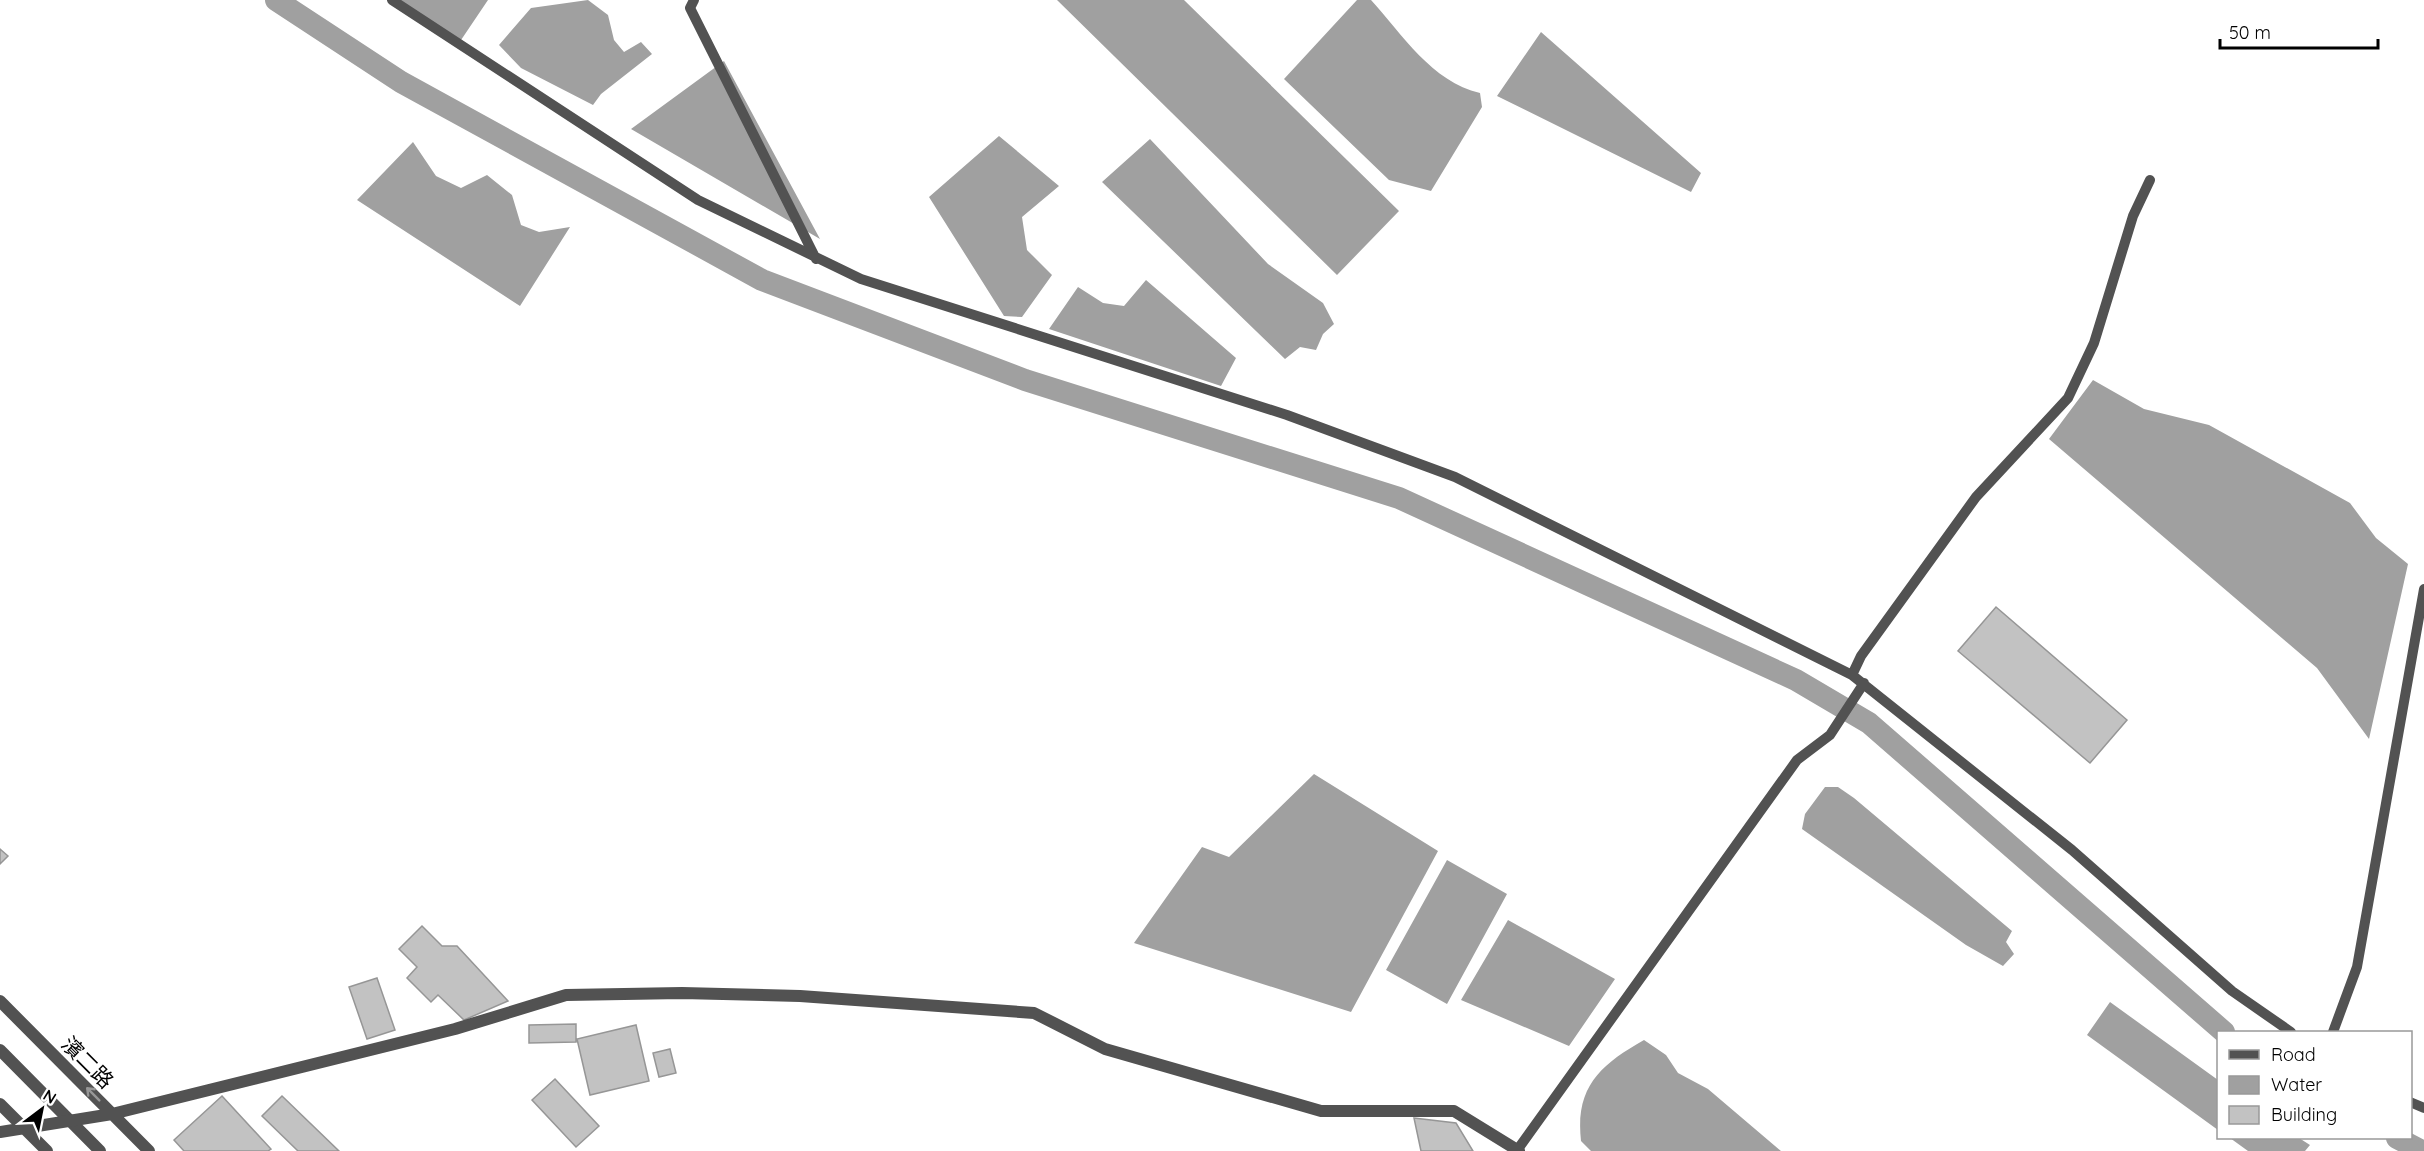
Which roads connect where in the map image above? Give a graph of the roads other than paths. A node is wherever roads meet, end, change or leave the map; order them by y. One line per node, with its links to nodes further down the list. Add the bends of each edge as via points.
1 (392, 0): 4 (lane, via 698,200)
2 (694, 0): 4 (lane, via 690,8)
3 (2150, 180): 6 (lane, via 2133,216 2094,343 2068,398 1976,497)
4 (816, 259): 6 (lane, via 861,279 1287,415 1455,477)
5 (2424, 589): 10 (lane, via 2356,967)
6 (1851, 675): 7 (lane)
7 (1864, 683): 9 (lane, via 2072,850 2232,991); 17 (lane, via 1830,735 1797,760)
8 (0, 1000): 13 (street, 濱二路, one-way to 8)
9 (2290, 1031)
10 (2332, 1031)
11 (0, 1050): 14 (street)
12 (0, 1104): 15 (street)
13 (112, 1114): 14 (street); 17 (street, via 455,1029 566,995 800,996 1034,1013 1105,1049 1320,1110 1454,1111); 20 (street, 濱二路)
14 (69, 1120): 15 (street); 19 (street)
15 (25, 1129): 16 (street); 18 (street)
16 (0, 1132)
17 (1518, 1150)
18 (47, 1151)
19 (100, 1151)
20 (149, 1151)

